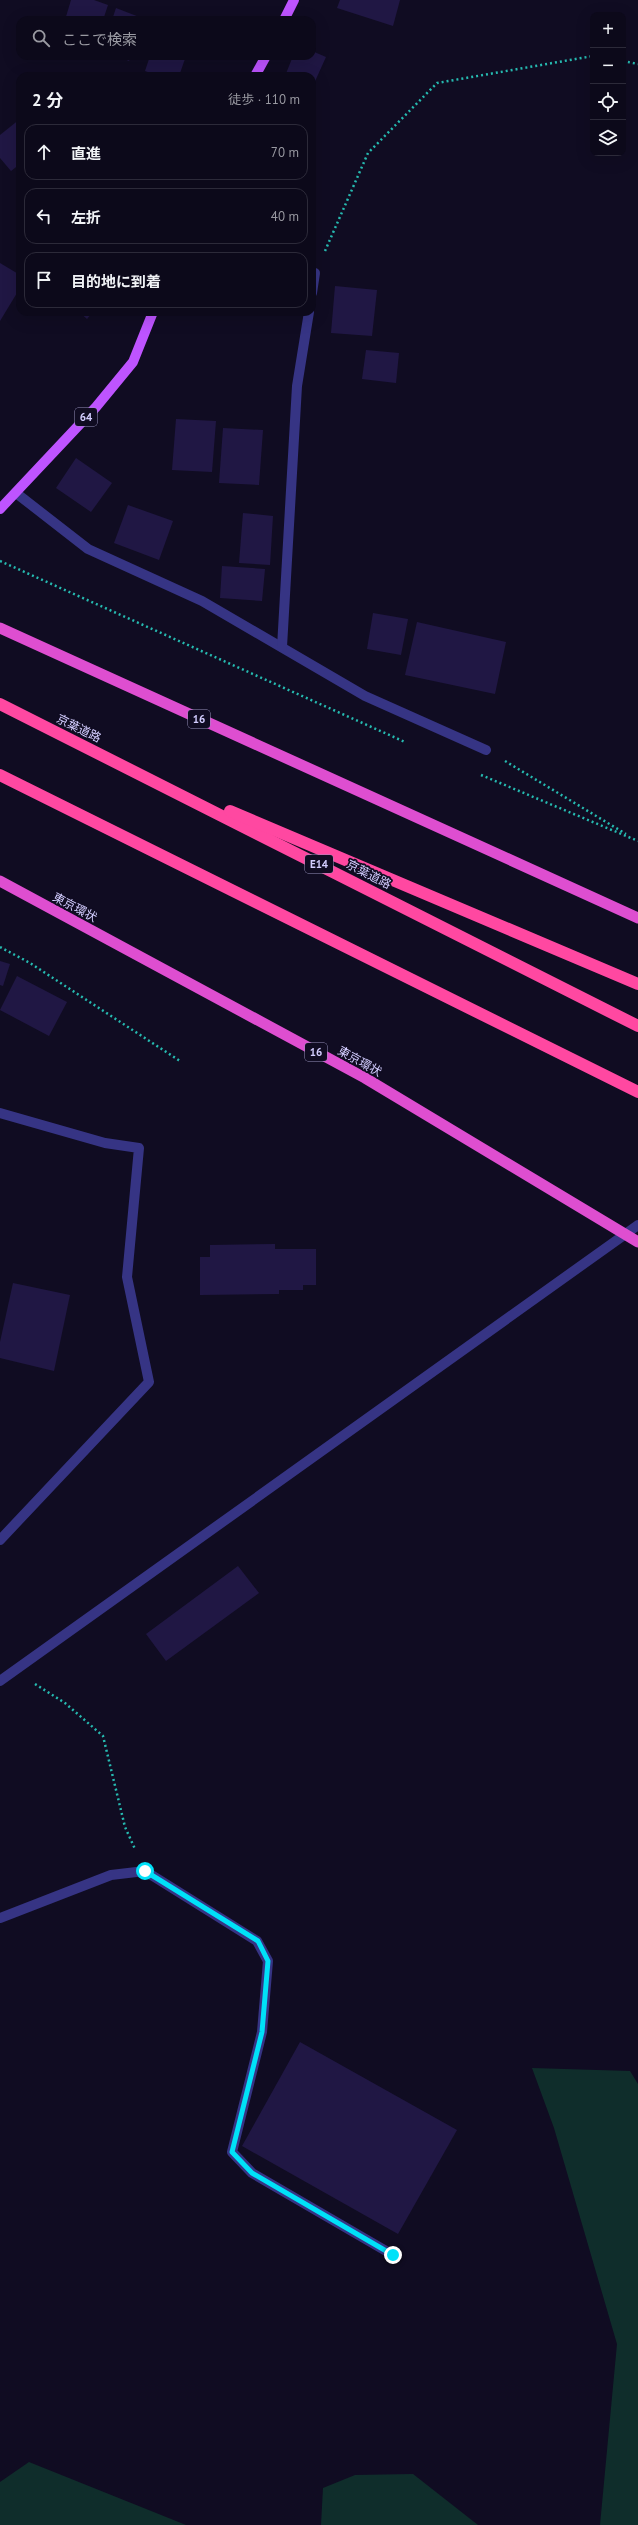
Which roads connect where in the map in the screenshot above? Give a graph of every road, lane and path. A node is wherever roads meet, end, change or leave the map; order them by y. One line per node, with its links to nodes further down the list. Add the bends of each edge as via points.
1 (294, 0): 2 (main road)
2 (286, 16)
3 (590, 57): 8 (path, via 437,83 368,153)
4 (264, 60): 7 (main road)
5 (626, 62): 6 (path)
6 (638, 64)
7 (258, 72)
8 (316, 271)
9 (151, 316): 11 (main road, 64, via 133,362 96,407)
10 (308, 316): 15 (street, via 297,386)
11 (16, 493): 12 (main road, 64); 15 (street, via 88,549 202,601)
12 (0, 510)
13 (0, 561): 17 (path)
14 (0, 628): 24 (highway, 16)
15 (282, 647): 18 (street, via 365,696)
16 (0, 704): 19 (highway, 京葉道路 / E14)
17 (409, 744)
18 (486, 750): 22 (path)
19 (137, 772): 26 (highway); 27 (highway, 京葉道路 / E14)
20 (475, 772): 22 (path)
21 (0, 775): 29 (highway)
22 (636, 840)
23 (0, 881): 32 (highway, 東京環状 / 16, via 365,1078)
24 (638, 918)
25 (0, 947): 28 (path, via 30,963)
26 (638, 984)
27 (638, 1026)
28 (180, 1061)
29 (636, 1092)
30 (0, 1113): 34 (street, via 105,1143 139,1148 127,1278 149,1382)
31 (638, 1225): 32 (street)
32 (625, 1234): 33 (highway, 東京環状 / 16); 35 (street)
33 (638, 1242)
34 (0, 1540)
35 (14, 1671): 36 (street); 37 (path, via 65,1703 103,1736 125,1827)
36 (0, 1681)
37 (145, 1871): 38 (street, via 111,1876); 39 (street, via 258,1941 268,1961 262,2032 232,2152 252,2173)
38 (0, 1918)
39 (393, 2255)

